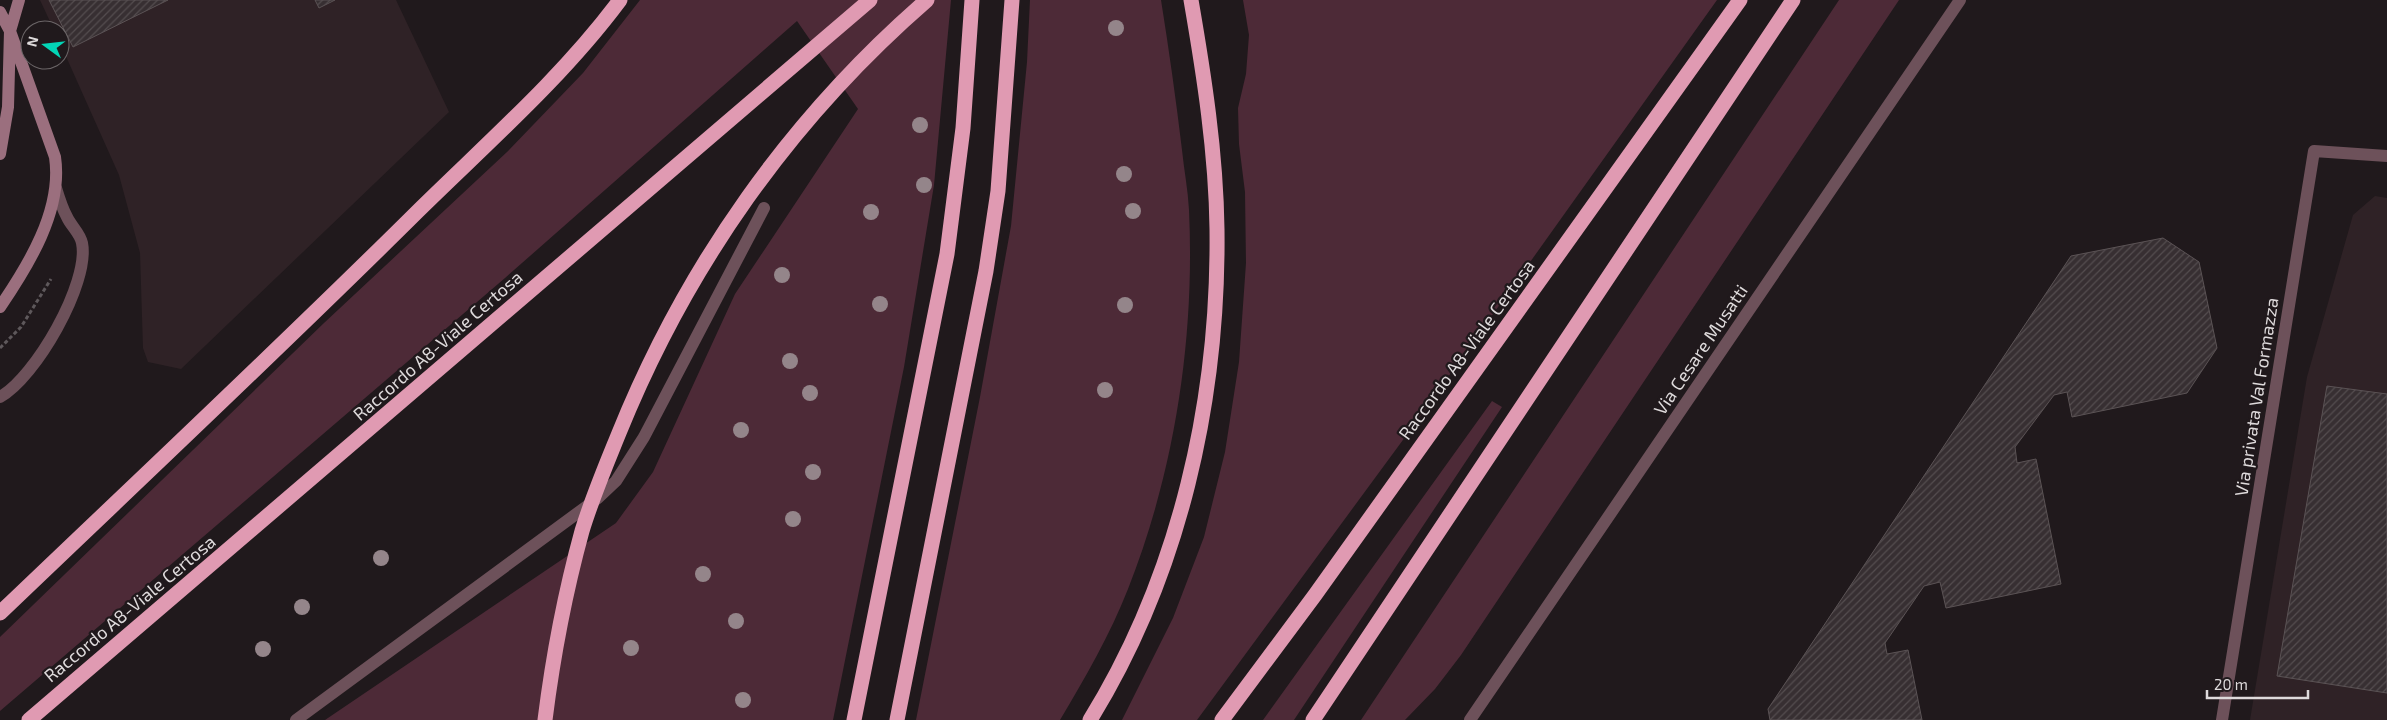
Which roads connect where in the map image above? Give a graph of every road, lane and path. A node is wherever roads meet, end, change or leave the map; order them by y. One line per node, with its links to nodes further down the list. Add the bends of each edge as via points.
1 (19, 0): 12 (main road)
2 (620, 0): 21 (highway, via 549,82)
3 (870, 0): 22 (highway, Raccordo A8-Viale Certosa)
4 (927, 0): 24 (highway, bridge, via 882,39 820,104 768,168 730,220 661,339 605,467 583,530 561,619)
5 (972, 0): 25 (highway, via 963,128 947,254)
6 (1012, 0): 26 (highway, via 998,191 986,271)
7 (1191, 0): 27 (highway, via 1204,74 1217,228 1213,338 1206,395 1196,450 1162,567 1128,652)
8 (1740, 0): 28 (highway, Raccordo A8-Viale Certosa)
9 (1793, 0): 29 (highway)
10 (1960, 0): 30 (street, Via Cesare Musatti)
11 (0, 12): 12 (main road)
12 (10, 31): 13 (main road, via 8,106); 15 (main road, via 55,158)
13 (0, 154)
14 (2387, 156): 31 (street, Via privata Val Formazza, via 2314,151)
15 (56, 188): 18 (main road, via 29,260); 20 (street, via 66,217 82,241 77,285 46,348 14,387)
16 (764, 208): 23 (street, via 644,437 616,481 598,498)
17 (51, 279): 19 (path, via 21,327)
18 (0, 307)
19 (0, 348)
20 (0, 397)
21 (0, 613)
22 (29, 720)
23 (296, 720)
24 (545, 720)
25 (854, 720)
26 (897, 720)
27 (1090, 720)
28 (1222, 720)
29 (1313, 720)
30 (1470, 720)
31 (2222, 720)

